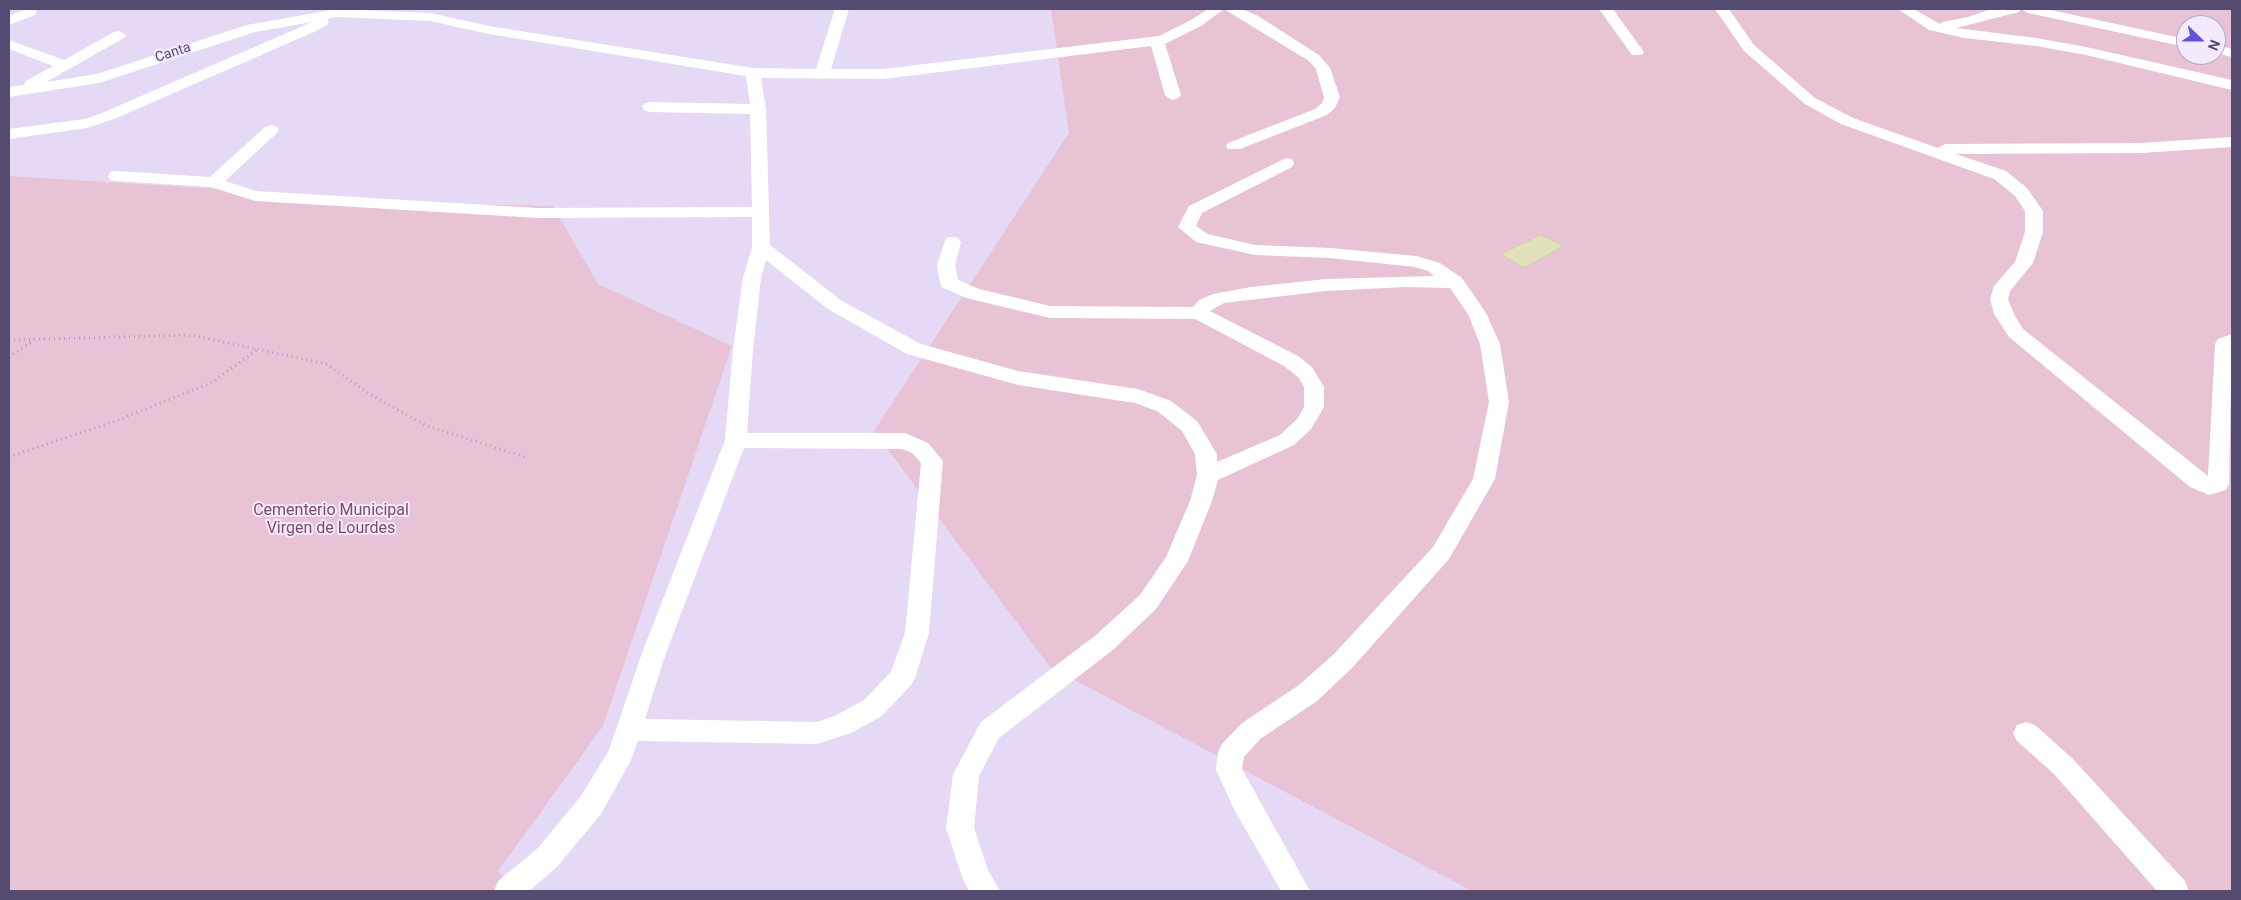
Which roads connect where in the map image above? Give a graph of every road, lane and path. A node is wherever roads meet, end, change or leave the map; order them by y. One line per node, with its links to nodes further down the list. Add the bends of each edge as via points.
1 (842, 9): 20 (street)
2 (1217, 9): 14 (street, Canta)
3 (1231, 9): 29 (street, via 1253,19 1314,58 1324,68 1332,97 1321,112)
4 (1606, 9): 17 (street)
5 (1722, 9): 30 (street, via 1749,48 1810,101 1847,120)
6 (1905, 9): 12 (street)
7 (2014, 9): 12 (street, via 1949,25)
8 (2028, 9): 15 (street)
9 (338, 11): 19 (street, Canta, via 430,16 489,30); 22 (street, Canta, via 252,28 98,78); 27 (street, via 309,29 108,116)
10 (30, 12): 11 (street)
11 (9, 21)
12 (1925, 22): 21 (street, via 1964,34 2036,42)
13 (119, 35): 18 (street)
14 (1157, 41): 20 (street, Canta, via 883,74); 23 (street)
15 (2176, 41)
16 (9, 44): 18 (street)
17 (1637, 52)
18 (65, 65): 22 (street)
19 (753, 74): 20 (street, Canta); 25 (street)
20 (822, 74)
21 (2232, 85)
22 (13, 92)
23 (1173, 95)
24 (650, 107): 25 (street)
25 (758, 109): 34 (street)
26 (271, 130): 33 (street)
27 (9, 134)
28 (2232, 142): 30 (street, via 2141,148)
29 (1234, 146)
30 (1922, 149): 41 (street, via 2000,175 2022,192 2034,211 2034,232 2024,263 2001,290 1999,299 2016,333 2209,487 2218,484 2225,344)
31 (1286, 163): 37 (street, via 1195,210 1187,227 1202,238 1255,250 1330,253 1416,262 1434,267)
32 (116, 176): 33 (street)
33 (214, 182): 34 (street, via 255,196 538,213)
34 (761, 212): 36 (street)
35 (952, 242): 38 (street, via 946,266 950,283 974,294 1050,312)
36 (761, 247): 44 (street, via 752,278); 47 (street, via 835,306 914,349 1018,378 1138,396 1164,406 1190,426 1206,454)
37 (1454, 282): 38 (street, via 1405,280 1251,293 1213,301); 52 (street, via 1477,313 1490,344 1499,402 1484,479 1441,553 1343,662 1308,693 1251,730 1231,752 1229,770)
38 (1198, 313): 47 (street, via 1291,361 1305,372 1314,387 1314,407 1304,424 1286,440)
39 (37, 339): 40 (path); 42 (path, via 191,335); 43 (path)
40 (9, 340)
41 (2232, 340)
42 (258, 349): 45 (path, via 212,382 121,419); 46 (path, via 326,364 371,395 425,425)
43 (9, 357)
44 (736, 440): 48 (street, via 654,653); 48 (street, via 905,441 920,448 932,461 917,633 902,678 873,708 842,726 817,733)
45 (9, 458)
46 (528, 458)
47 (1208, 475): 51 (street, via 1201,501 1176,561 1148,602 1105,642 990,730 966,775 960,828 976,877)
48 (628, 730): 50 (street, via 621,754 590,805 547,858)
49 (2026, 733): 53 (street, via 2063,766)
50 (508, 891)
51 (986, 891)
52 (1296, 891)
53 (2175, 891)

